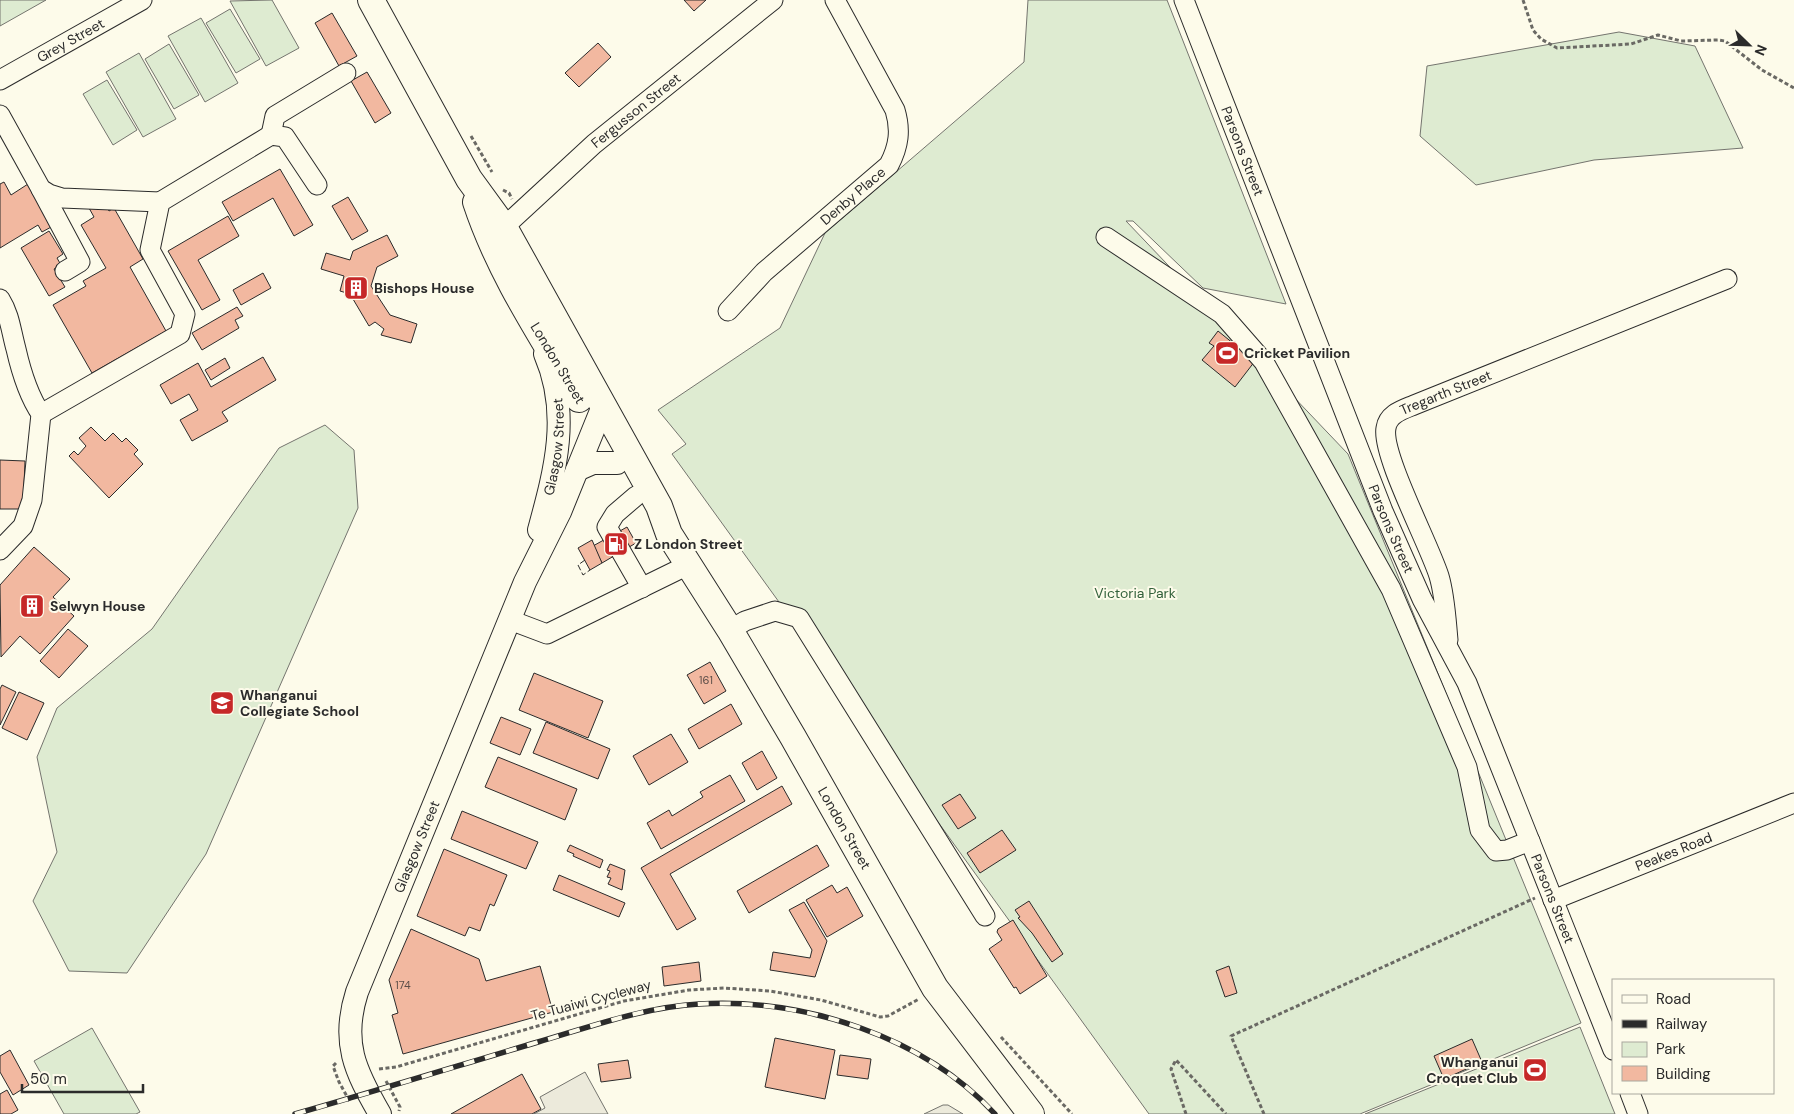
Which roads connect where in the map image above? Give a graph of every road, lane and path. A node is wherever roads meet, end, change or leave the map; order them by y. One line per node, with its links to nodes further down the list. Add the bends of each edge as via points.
1 (142, 0): 7 (street, Grey Street)
2 (371, 0): 13 (highway, London Street)
3 (773, 0): 17 (street, Fergusson Street, via 594,144)
4 (835, 0): 22 (street, Denby Place, via 895,110 900,125 895,153 889,165 764,272)
5 (1184, 0): 36 (street, Parsons Street, via 1383,511 1422,599)
6 (1523, 0): 10 (path, via 1532,30 1540,39 1557,48 1631,44 1658,35 1681,41 1725,41 1762,70)
7 (114, 7): 9 (street, Grey Street)
8 (346, 73): 12 (street, via 275,116)
9 (0, 80)
10 (1794, 88)
11 (0, 116): 15 (street)
12 (271, 135): 14 (street, via 285,137); 16 (street)
13 (469, 179): 17 (highway, London Street); 23 (highway, London Street, via 488,237)
14 (317, 185)
15 (41, 189): 16 (street, via 62,198); 19 (street, via 80,262)
16 (160, 202): 24 (street, via 150,250 185,314 180,334)
17 (504, 227): 25 (highway, London Street)
18 (1106, 237): 38 (street, via 1222,314 1264,362 1391,588 1467,767 1480,830 1496,851)
19 (65, 270)
20 (1727, 280): 36 (street, Tregarth Street, via 1407,408 1387,422 1386,442 1393,463 1439,575)
21 (0, 298): 24 (street, via 9,313 16,350 32,401)
22 (728, 311)
23 (527, 313): 25 (highway, London Street); 32 (main road, Glasgow Street, via 554,383 559,443 556,466)
24 (41, 414): 30 (street, via 32,500 23,526)
25 (599, 416): 26 (highway, London Street); 27 (main road, Glasgow Street); 29 (highway, London Street, via 659,506)
26 (618, 463): 27 (main road, via 594,463); 28 (highway, London Street)
27 (577, 470): 32 (main road, Glasgow Street)
28 (636, 496): 29 (highway, London Street); 33 (street, via 615,514 607,527)
29 (669, 534): 31 (highway, London Street)
30 (0, 550)
31 (688, 565): 33 (street); 35 (highway, London Street)
32 (525, 582): 34 (main road, Glasgow Street)
33 (642, 588): 34 (street, via 546,634)
34 (510, 620): 46 (main road, Glasgow Street, via 351,1010 350,1045 354,1061)
35 (730, 630): 40 (street, via 775,611 799,618); 43 (highway, London Street, via 935,988)
36 (1449, 648): 38 (street, Parsons Street, via 1467,684)
37 (1794, 803): 39 (street, Peakes Road)
38 (1530, 841): 39 (street, Parsons Street)
39 (1551, 896): 42 (street, Parsons Street); 52 (path, via 1231,1036)
40 (985, 916)
41 (925, 995): 44 (path, Te Tuaiwi Cycleway, via 888,1016 880,1017 821,1000 770,991 724,988 670,992 624,1001 396,1067)
42 (1612, 1048)
43 (997, 1066): 48 (highway, London Street); 49 (highway)
44 (378, 1069)
45 (1630, 1094): 53 (street)
46 (390, 1111): 47 (path)
47 (404, 1114)
48 (1031, 1114)
49 (1050, 1114)
50 (1186, 1114): 51 (path, via 1171,1069 1176,1060)
51 (1226, 1114)
52 (1264, 1114)
53 (1638, 1114)

